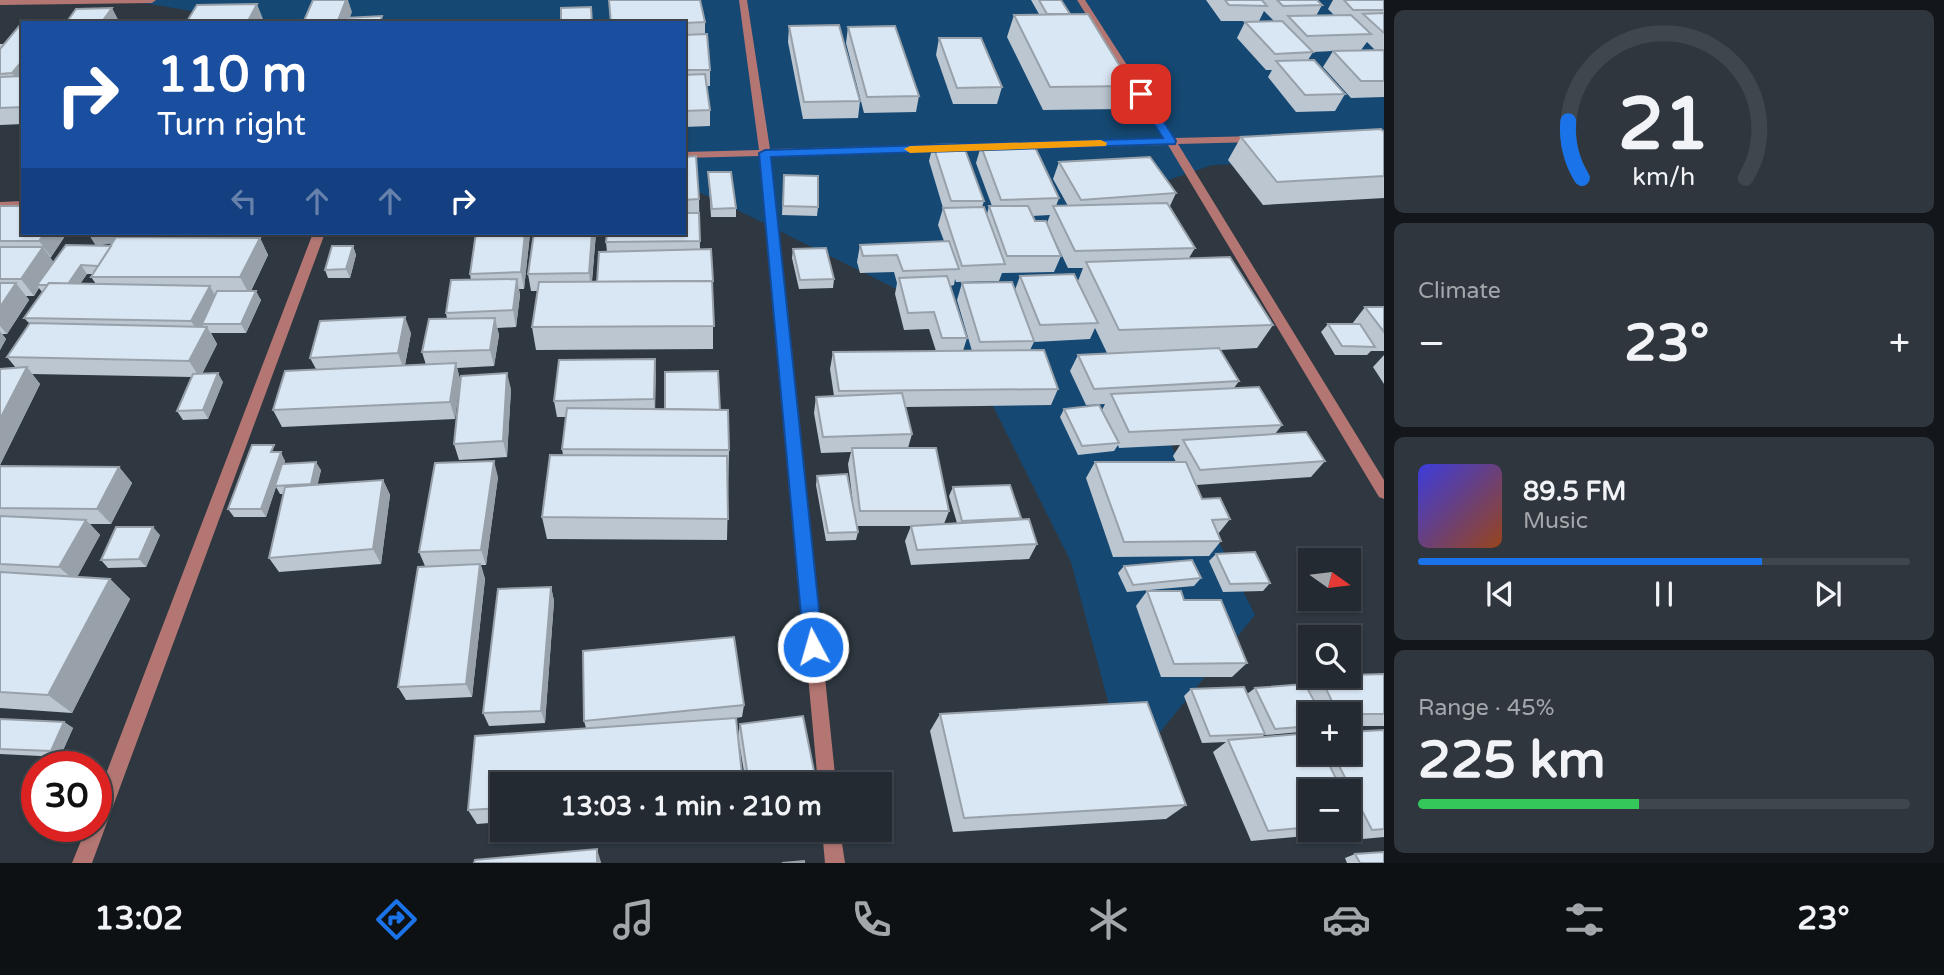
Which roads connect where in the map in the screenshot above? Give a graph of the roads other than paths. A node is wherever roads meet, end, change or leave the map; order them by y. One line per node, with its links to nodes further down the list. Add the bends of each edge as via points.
1 (152, 0): 4 (street)
2 (743, 0): 8 (street)
3 (1081, 0): 7 (street)
4 (72, 1): 5 (street)
5 (0, 2)
6 (1264, 138): 7 (street)
7 (1171, 141): 8 (street); 13 (street)
8 (765, 153): 9 (street); 14 (street)
9 (686, 155)
10 (21, 204): 11 (street)
11 (0, 205)
12 (318, 235): 15 (street)
13 (1384, 493)
14 (826, 772)
15 (112, 783)
16 (90, 842): 18 (street)
17 (832, 842): 19 (street)
18 (82, 863)
19 (835, 863)

